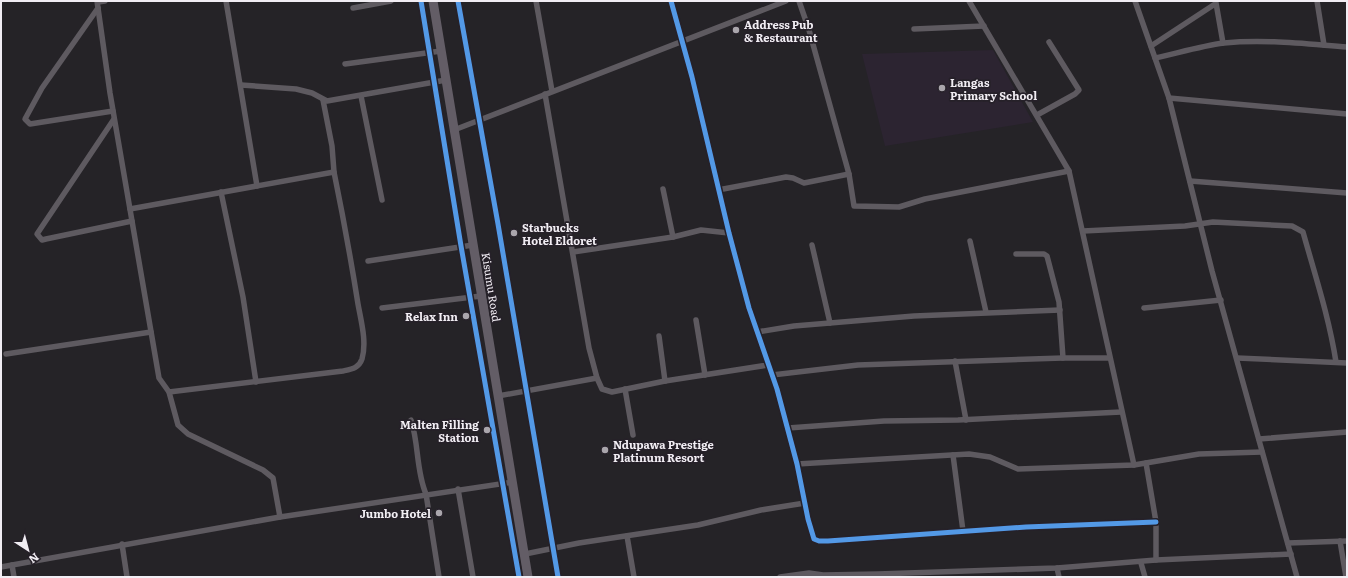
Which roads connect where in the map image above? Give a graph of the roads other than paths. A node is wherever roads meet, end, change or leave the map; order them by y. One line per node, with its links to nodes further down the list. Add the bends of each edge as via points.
1 (105, 1): 12 (street)
2 (226, 1): 27 (street)
3 (391, 1): 14 (street)
4 (433, 1): 23 (highway, Kisumu Road)
5 (536, 1): 28 (street)
6 (672, 1): 17 (street)
7 (786, 1): 17 (street)
8 (799, 1): 40 (street)
9 (969, 1): 15 (street)
10 (1135, 1): 21 (street)
11 (1317, 1): 20 (street)
12 (98, 3): 33 (street); 33 (street, via 42,88 25,119 30,124)
13 (1216, 3): 19 (street); 21 (street)
14 (354, 8)
15 (984, 26): 16 (street); 35 (street)
16 (914, 29)
17 (681, 41): 28 (street); 44 (street)
18 (1049, 42): 35 (street, via 1079,90)
19 (1223, 43): 20 (street, via 1268,41); 24 (street)
20 (1324, 45): 22 (street)
21 (1151, 46): 24 (street)
22 (1347, 46)
23 (441, 51): 25 (street); 26 (highway, Kisumu Road)
24 (1155, 58): 31 (street)
25 (345, 64)
26 (446, 80): 30 (street); 37 (highway, Kisumu Road)
27 (240, 85): 32 (street, via 296,89); 42 (street)
28 (552, 91): 29 (street)
29 (545, 94): 37 (street); 57 (street)
30 (361, 96): 32 (street, via 334,101); 47 (street)
31 (1169, 98): 34 (street); 41 (street)
32 (323, 100): 39 (street)
33 (113, 111): 36 (street)
34 (1347, 114)
35 (1037, 115): 38 (street)
36 (114, 119): 48 (street); 49 (street, via 37,234 42,240)
37 (454, 130): 55 (highway, Kisumu Road)
38 (1069, 171): 40 (street, via 938,196 906,206 889,207 854,206); 51 (street)
39 (334, 172): 42 (street); 83 (street, via 352,263 363,337 362,358 358,367 343,371)
40 (849, 174): 44 (street, via 804,183 786,177)
41 (1190, 181): 46 (street); 50 (street)
42 (257, 186): 45 (street)
43 (663, 189): 53 (street)
44 (718, 190): 52 (street)
45 (221, 192): 48 (street); 83 (street, via 243,297)
46 (1347, 194)
47 (382, 200)
48 (130, 209): 49 (street)
49 (132, 221): 68 (street)
50 (1200, 223): 51 (street); 61 (street); 76 (street, via 1292,226 1303,232 1331,330)
51 (1083, 231): 73 (street)
52 (729, 233): 53 (street, via 701,230); 69 (street)
53 (673, 237): 57 (street)
54 (970, 241): 65 (street)
55 (473, 245): 59 (street); 60 (highway, Kisumu Road)
56 (812, 245): 67 (street)
57 (573, 252): 81 (street, via 589,348)
58 (1016, 254): 64 (street, via 1047,256)
59 (368, 261)
60 (481, 296): 62 (street); 86 (highway, Kisumu Road)
61 (1221, 300): 63 (street); 74 (street)
62 (382, 308)
63 (1144, 308)
64 (1060, 310): 65 (street); 72 (street)
65 (986, 312): 67 (street)
66 (696, 320): 80 (street)
67 (830, 323): 69 (street)
68 (151, 332): 71 (street); 85 (street, via 159,378)
69 (758, 332): 78 (street)
70 (659, 336): 82 (street)
71 (6, 354)
72 (1063, 358): 73 (street); 75 (street)
73 (1109, 358): 87 (street)
74 (1238, 358): 76 (street); 93 (street)
75 (956, 361): 79 (street, via 858,364); 89 (street)
76 (1336, 362): 77 (street)
77 (1347, 363)
78 (768, 365): 79 (street); 80 (street)
79 (772, 374): 90 (street)
80 (705, 375): 82 (street)
81 (597, 378): 84 (street, via 605,391); 86 (street)
82 (665, 381): 84 (street)
83 (256, 382): 85 (street)
84 (625, 389): 92 (street)
85 (169, 392): 103 (street, via 177,422 184,431 263,470 273,478)
86 (498, 396): 99 (highway, Kisumu Road)
87 (1121, 412): 89 (street); 98 (street)
88 (411, 420): 101 (street)
89 (966, 420): 90 (street, via 884,421)
90 (788, 428): 97 (street)
91 (1347, 432): 93 (street)
92 (633, 435)
93 (1259, 439): 94 (street)
94 (1262, 452): 96 (street, via 1199,454); 109 (street)
95 (953, 455): 97 (street); 98 (street, via 990,457 1018,469); 105 (street)
96 (1146, 463): 98 (street); 104 (street)
97 (797, 464): 102 (street)
98 (1134, 465)
99 (513, 482): 100 (street); 111 (highway, Kisumu Road)
100 (458, 489): 101 (street); 121 (street)
101 (426, 494): 103 (street); 120 (street)
102 (805, 503): 105 (street, via 813,536 818,542); 106 (street)
103 (280, 517): 110 (street)
104 (1156, 522): 105 (street); 113 (street)
105 (963, 531)
106 (627, 536): 111 (street); 123 (street)
107 (1340, 541): 108 (street); 109 (street); 128 (street)
108 (1347, 541)
109 (1288, 543): 112 (street)
110 (122, 544): 115 (street); 119 (street)
111 (525, 554): 122 (highway, Kisumu Road)
112 (1291, 554): 113 (street); 127 (street)
113 (1156, 560): 114 (street)
114 (1142, 563): 117 (street); 126 (street)
115 (12, 565): 116 (street); 118 (street)
116 (1, 566)
117 (1057, 568): 124 (street, via 823,575 809,573); 125 (street)
118 (14, 577)
119 (127, 577)
120 (439, 577)
121 (474, 577)
122 (528, 577)
123 (634, 577)
124 (780, 577)
125 (1059, 577)
126 (1145, 577)
127 (1297, 577)
128 (1346, 577)

